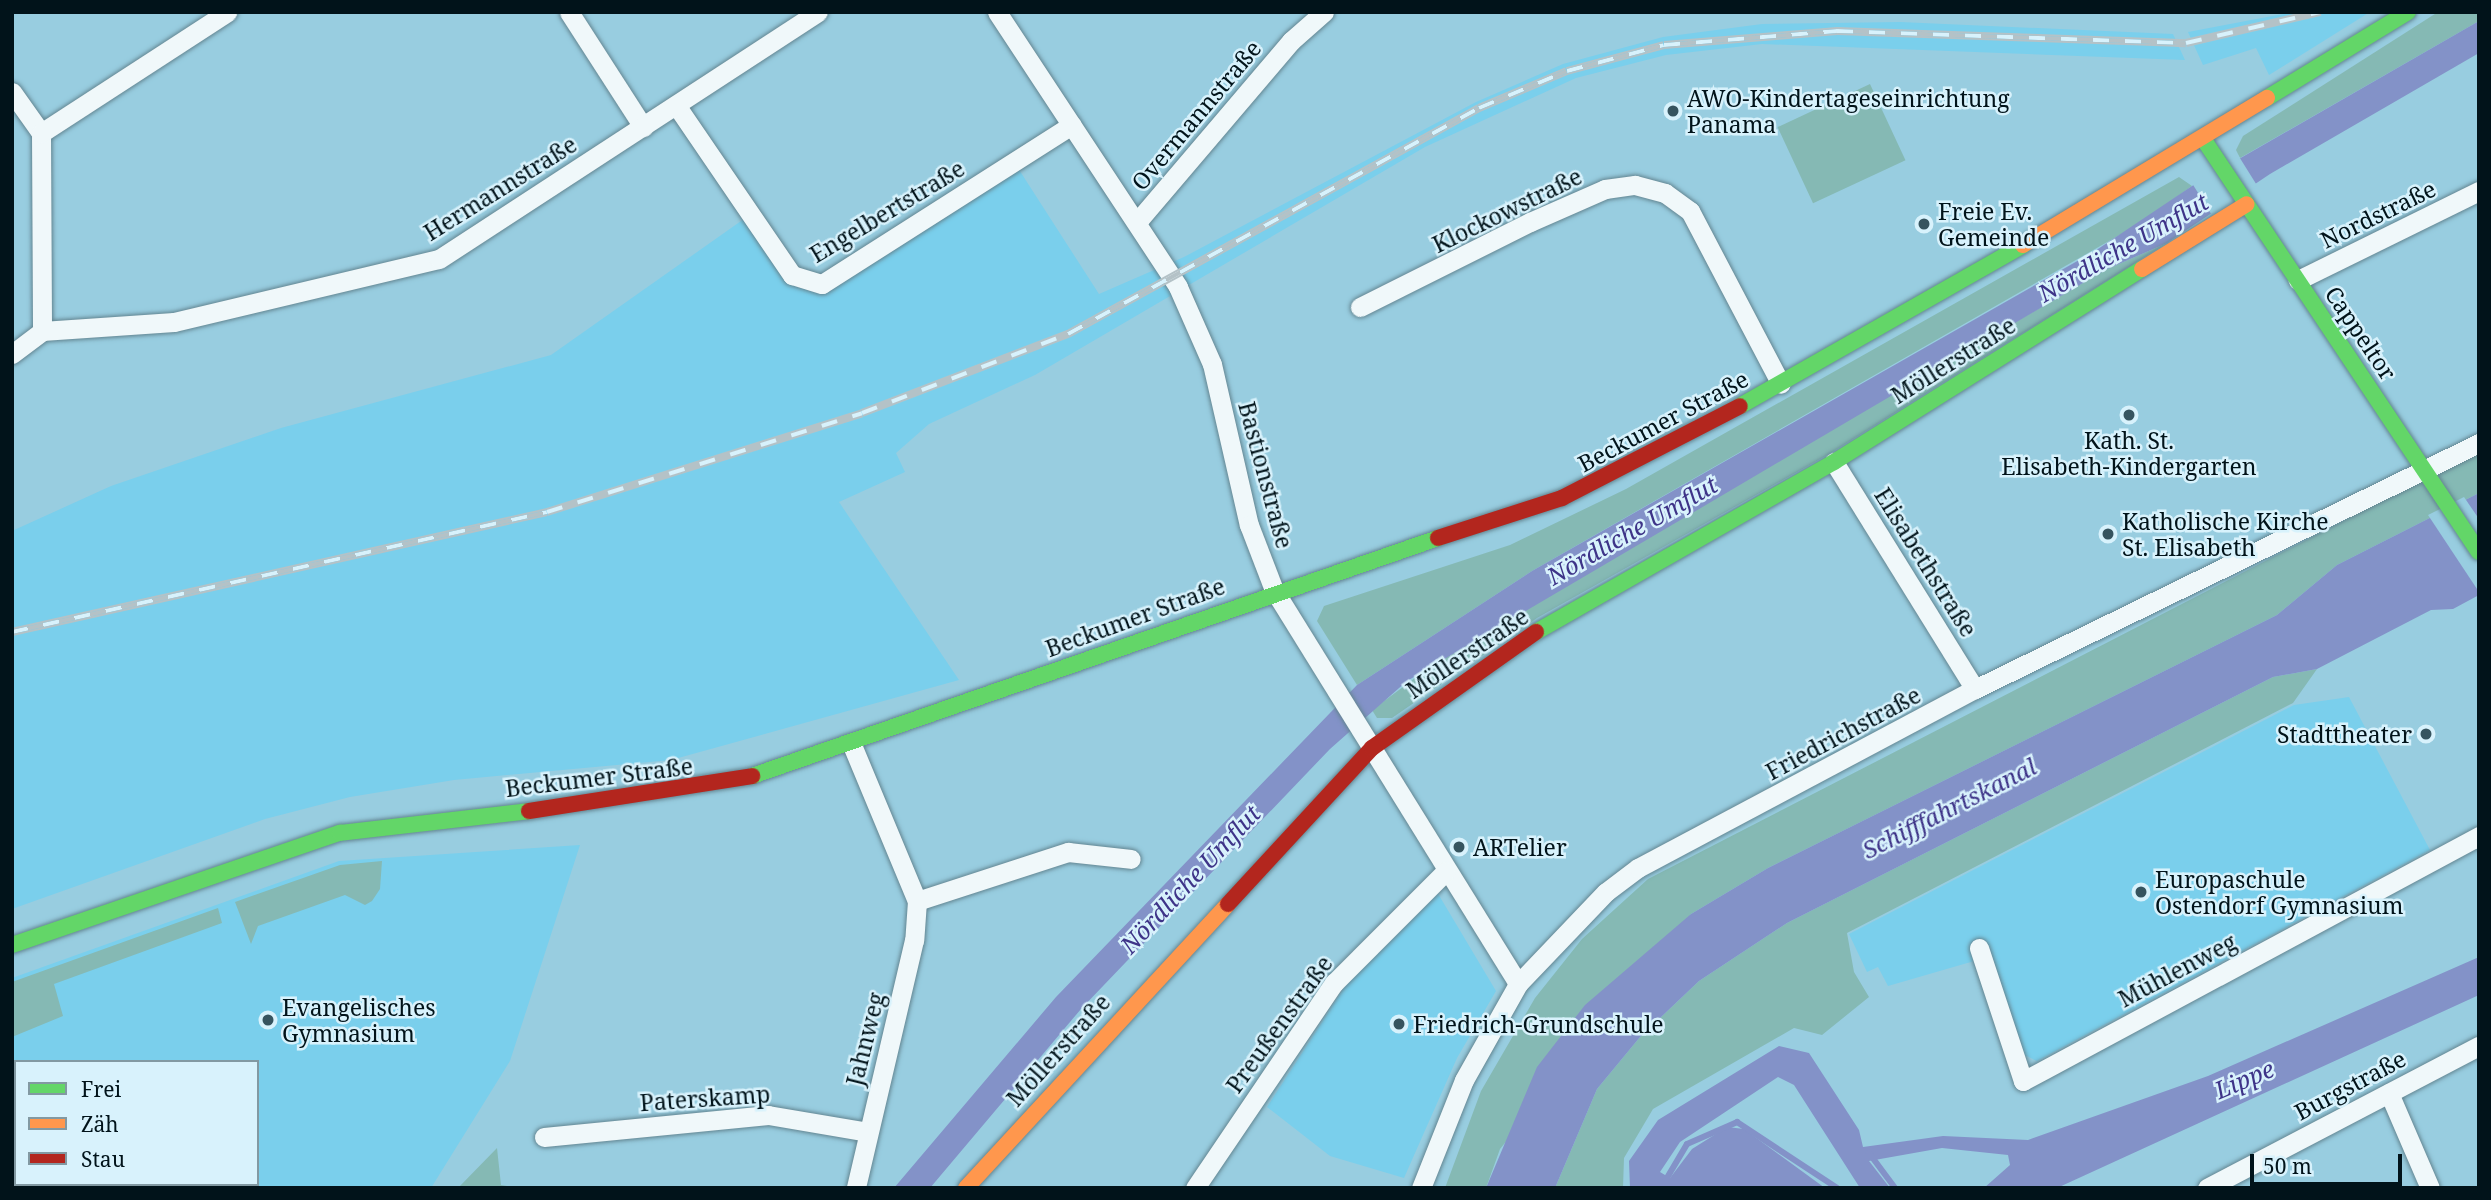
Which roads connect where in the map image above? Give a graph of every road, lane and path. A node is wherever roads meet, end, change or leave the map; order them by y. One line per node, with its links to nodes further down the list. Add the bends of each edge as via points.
1 (228, 12): 11 (street)
2 (569, 12): 10 (street)
3 (818, 12): 8 (street, Hermannstraße)
4 (997, 12): 9 (street, Bastionstraße)
5 (1324, 12): 15 (street, Overmannstraße, via 1291,41)
6 (2408, 12): 12 (main road, Beckumer Straße)
7 (12, 92): 11 (street)
8 (676, 105): 9 (street, Engelbertstraße, via 792,275 822,284); 10 (street, Hermannstraße)
9 (1072, 125): 15 (street, Bastionstraße)
10 (643, 127): 18 (street, Hermannstraße, via 439,259 174,322)
11 (41, 133): 18 (street)
12 (2204, 140): 14 (main road, Cappeltor); 20 (main road, Beckumer Straße)
13 (2479, 191): 16 (street, Nordstraße)
14 (2244, 200): 16 (main road, Cappeltor); 22 (main road, Möllerstraße)
15 (1137, 222): 25 (street, Bastionstraße, via 1197,322 1249,525)
16 (2298, 280): 23 (main road, Cappeltor)
17 (1360, 307): 20 (street, Klockowstraße, via 1530,222 1605,190 1634,185 1665,193 1690,211)
18 (42, 331): 19 (street)
19 (12, 354)
20 (1781, 384): 25 (main road, Beckumer Straße, via 1562,498)
21 (2479, 443): 23 (street, Friedrichstraße)
22 (1834, 462): 26 (street, Elisabethstraße); 27 (main road, Möllerstraße, via 1544,627)
23 (2426, 470): 24 (main road, Cappeltor); 26 (street, Friedrichstraße)
24 (2479, 552)
25 (1274, 590): 27 (street, Bastionstraße); 28 (main road, Beckumer Straße)
26 (1975, 689): 35 (street, Friedrichstraße, via 1638,868 1606,892)
27 (1368, 740): 31 (street, Bastionstraße); 41 (main road, Möllerstraße)
28 (852, 745): 32 (street, Jahnweg); 33 (main road, Beckumer Straße, via 675,793 340,833)
29 (2479, 836): 34 (street, Mühlenweg, via 2023,1081)
30 (1131, 859): 32 (street, via 1068,852)
31 (1446, 872): 35 (street, Bastionstraße); 42 (street, Preußenstraße, via 1334,983)
32 (917, 901): 38 (street, Jahnweg, via 914,940)
33 (12, 945)
34 (1979, 948)
35 (1518, 984): 43 (street, Friedrichstraße, via 1464,1080)
36 (2479, 1046): 37 (street, Burgstraße)
37 (2389, 1093): 44 (street, Burgstraße); 45 (street)
38 (868, 1132): 39 (street, Paterskamp, via 768,1115); 40 (street, Jahnweg)
39 (544, 1137)
40 (856, 1188)
41 (966, 1188)
42 (1195, 1188)
43 (1421, 1188)
44 (2207, 1188)
45 (2430, 1188)

